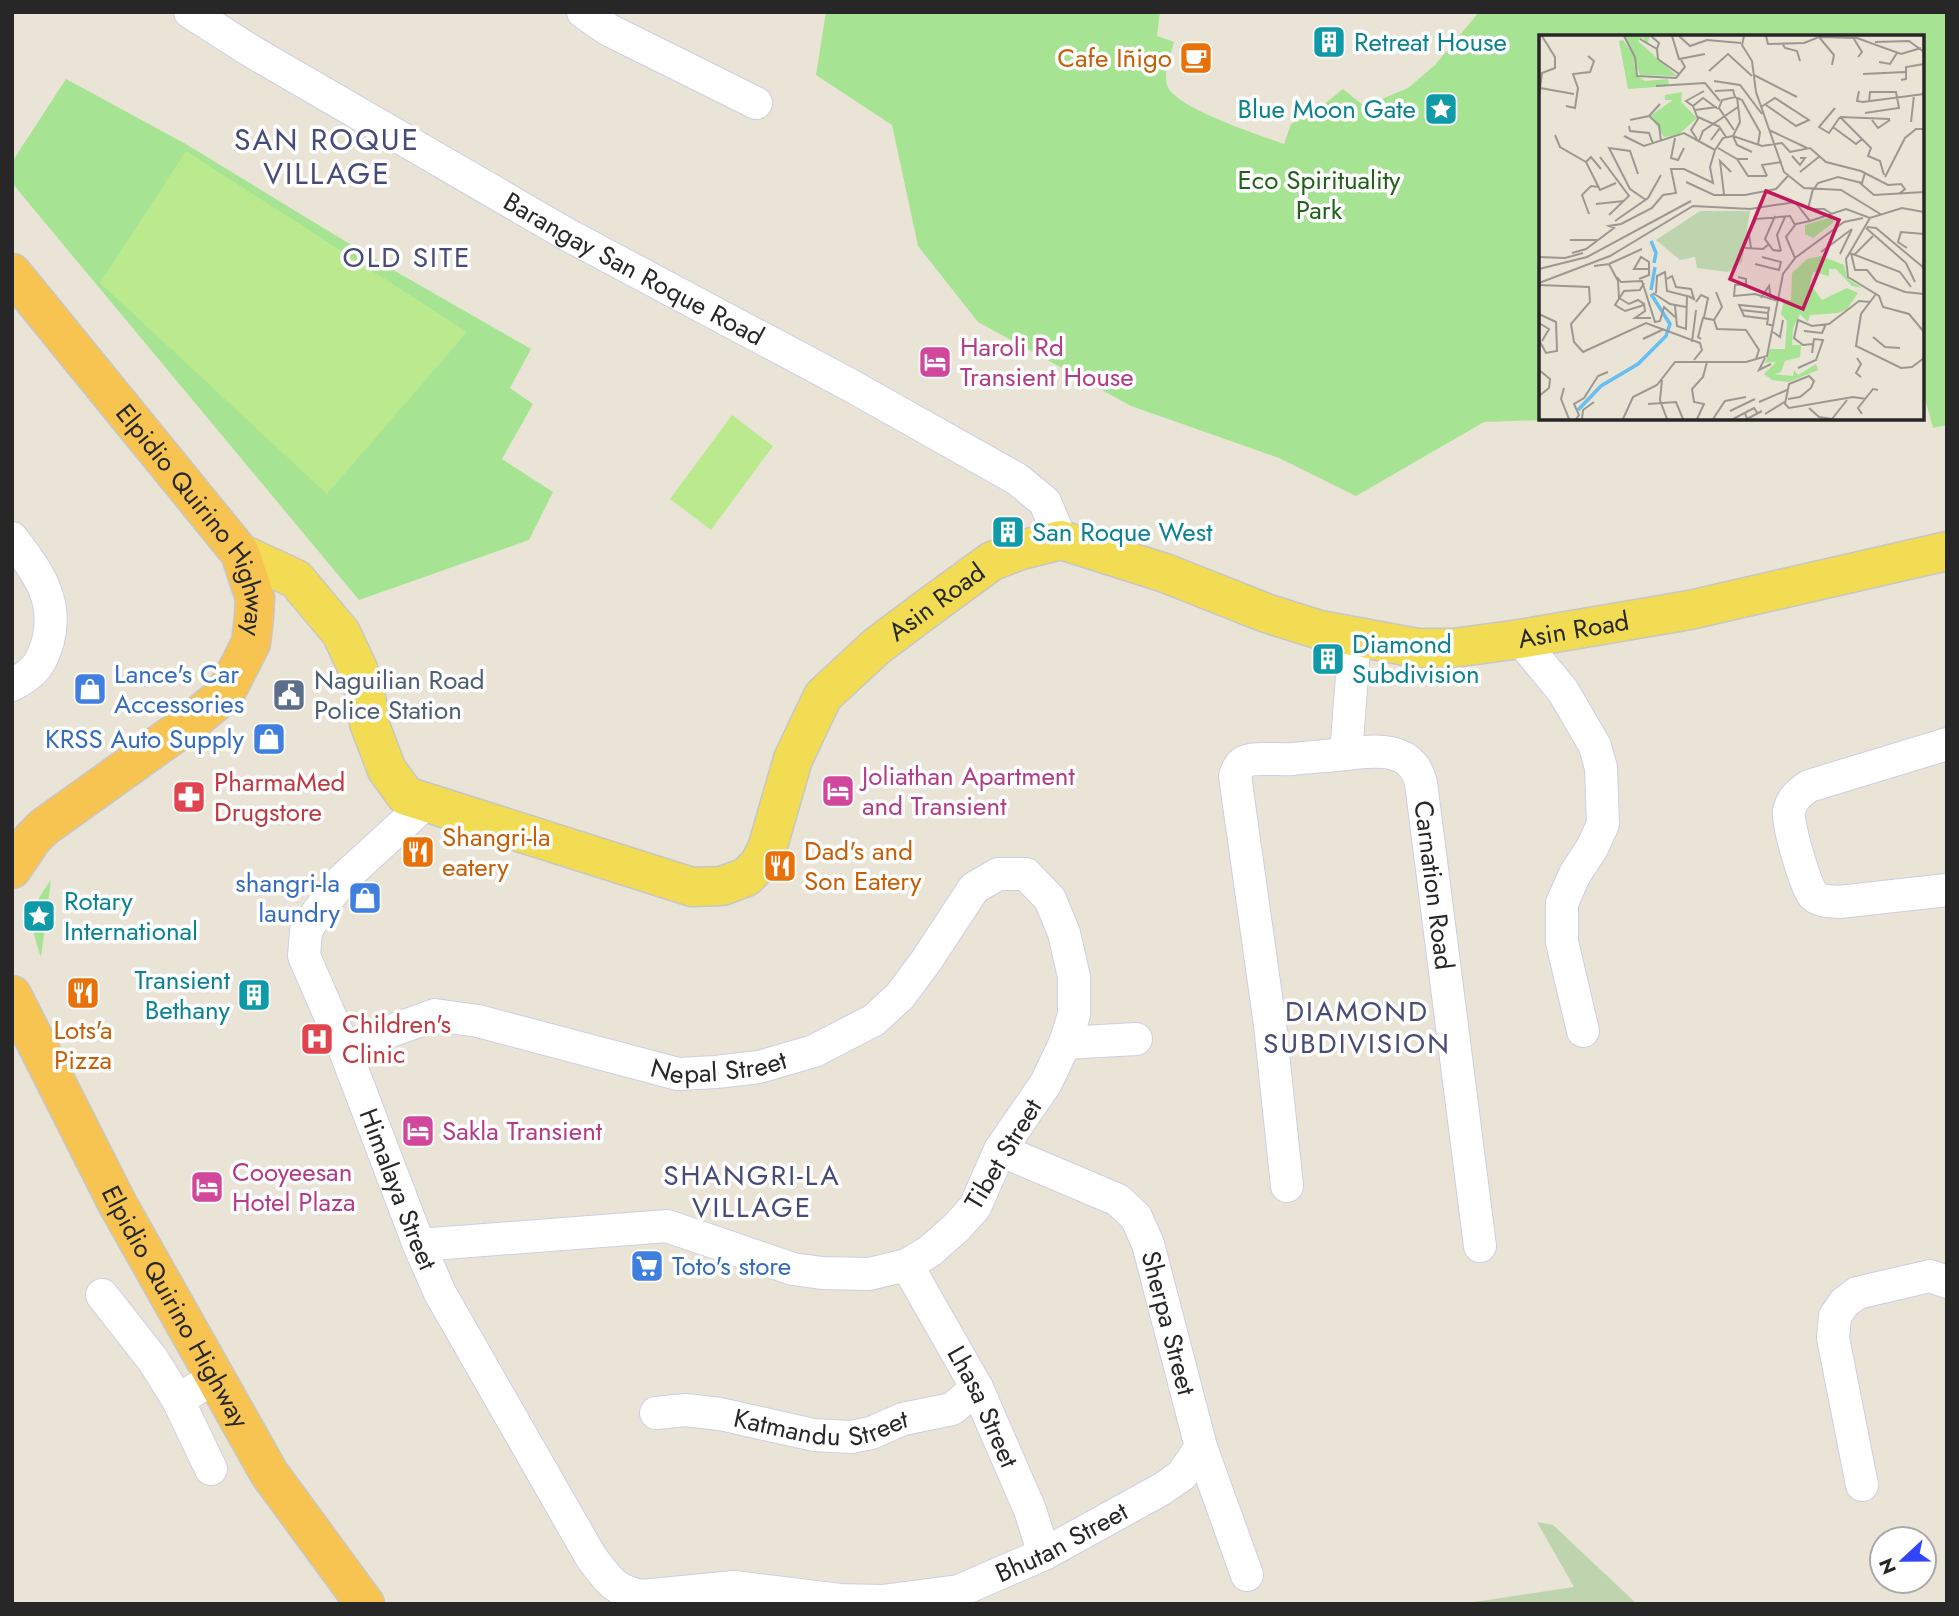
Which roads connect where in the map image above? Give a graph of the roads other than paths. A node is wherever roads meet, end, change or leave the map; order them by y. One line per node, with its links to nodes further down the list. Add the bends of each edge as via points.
1 (190, 12): 6 (street, Barangay San Roque Road, via 568,235 1017,479 1045,502)
2 (583, 12): 3 (street, via 609,30)
3 (756, 103)
4 (12, 273): 8 (highway, Elpidio Quirino Highway)
5 (12, 538): 11 (street, via 43,583 52,620 44,653 32,674)
6 (1061, 540): 9 (main road, Asin Road, via 1165,573 1266,613); 14 (main road, Asin Road, via 992,561 877,646 823,696 793,760 767,849 746,877 722,886 692,887)
7 (1947, 551): 10 (main road, Asin Road, via 1690,610)
8 (240, 553): 14 (main road, Asin Road, via 296,579 341,634 358,669 369,723 387,770 405,796); 15 (highway, Elpidio Quirino Highway, via 255,598 254,617 251,643 225,694 44,827)
9 (1355, 637): 10 (main road, Asin Road, via 1417,648); 13 (street)
10 (1520, 639): 19 (street, via 1563,691 1595,746 1601,768 1603,824 1563,903 1562,942)
11 (12, 685)
12 (1947, 744): 17 (street, via 1809,786 1796,795 1789,813 1807,881 1821,901)
13 (1346, 754): 24 (street, Carnation Road, via 1255,760 1245,762 1235,776); 26 (street, Carnation Road, via 1374,750 1397,755 1418,772)
14 (426, 803): 22 (street, Himalaya Street, via 343,880 306,931 304,956)
15 (12, 869)
16 (1026, 874): 21 (street, Tibet Street, via 1051,899 1064,933 1074,977 1074,1015); 22 (street, Nepal Street, via 998,874 974,888 900,996 874,1020 814,1051 759,1067 678,1073 478,1021 435,1015)
17 (1947, 890)
18 (12, 995): 30 (highway, Elpidio Quirino Highway, via 117,1203)
19 (1583, 1031)
20 (1136, 1039): 21 (street)
21 (1065, 1044): 23 (street, Tibet Street, via 1046,1083)
22 (344, 1048): 25 (street, Himalaya Street)
23 (1000, 1150): 27 (street, Tibet Street, via 975,1207 930,1251); 34 (street, Sherpa Street, via 1118,1200 1136,1217 1148,1244)
24 (1287, 1186)
25 (419, 1245): 27 (street, Tibet Street, via 667,1226 793,1269 869,1274); 39 (street, Himalaya Street, via 447,1305 591,1557)
26 (1480, 1246)
27 (907, 1265): 31 (street, Lhasa Street)
28 (1947, 1282): 36 (street, via 1930,1276 1857,1293 1835,1316 1833,1338)
29 (102, 1295): 32 (street)
30 (214, 1378): 32 (street); 40 (highway, Elpidio Quirino Highway, via 269,1473)
31 (977, 1388): 33 (street, Katmandu Street, via 952,1409 851,1437 814,1436 720,1414); 37 (street, Lhasa Street)
32 (178, 1400): 35 (street)
33 (656, 1413)
34 (1201, 1447): 37 (street, Bhutan Street, via 1174,1482); 38 (street, Sherpa Street)
35 (212, 1468)
36 (1862, 1485)
37 (1044, 1554): 39 (street, Bhutan Street, via 959,1591 882,1601 734,1587 642,1596)
38 (1247, 1575)
39 (612, 1585)
40 (365, 1604)

